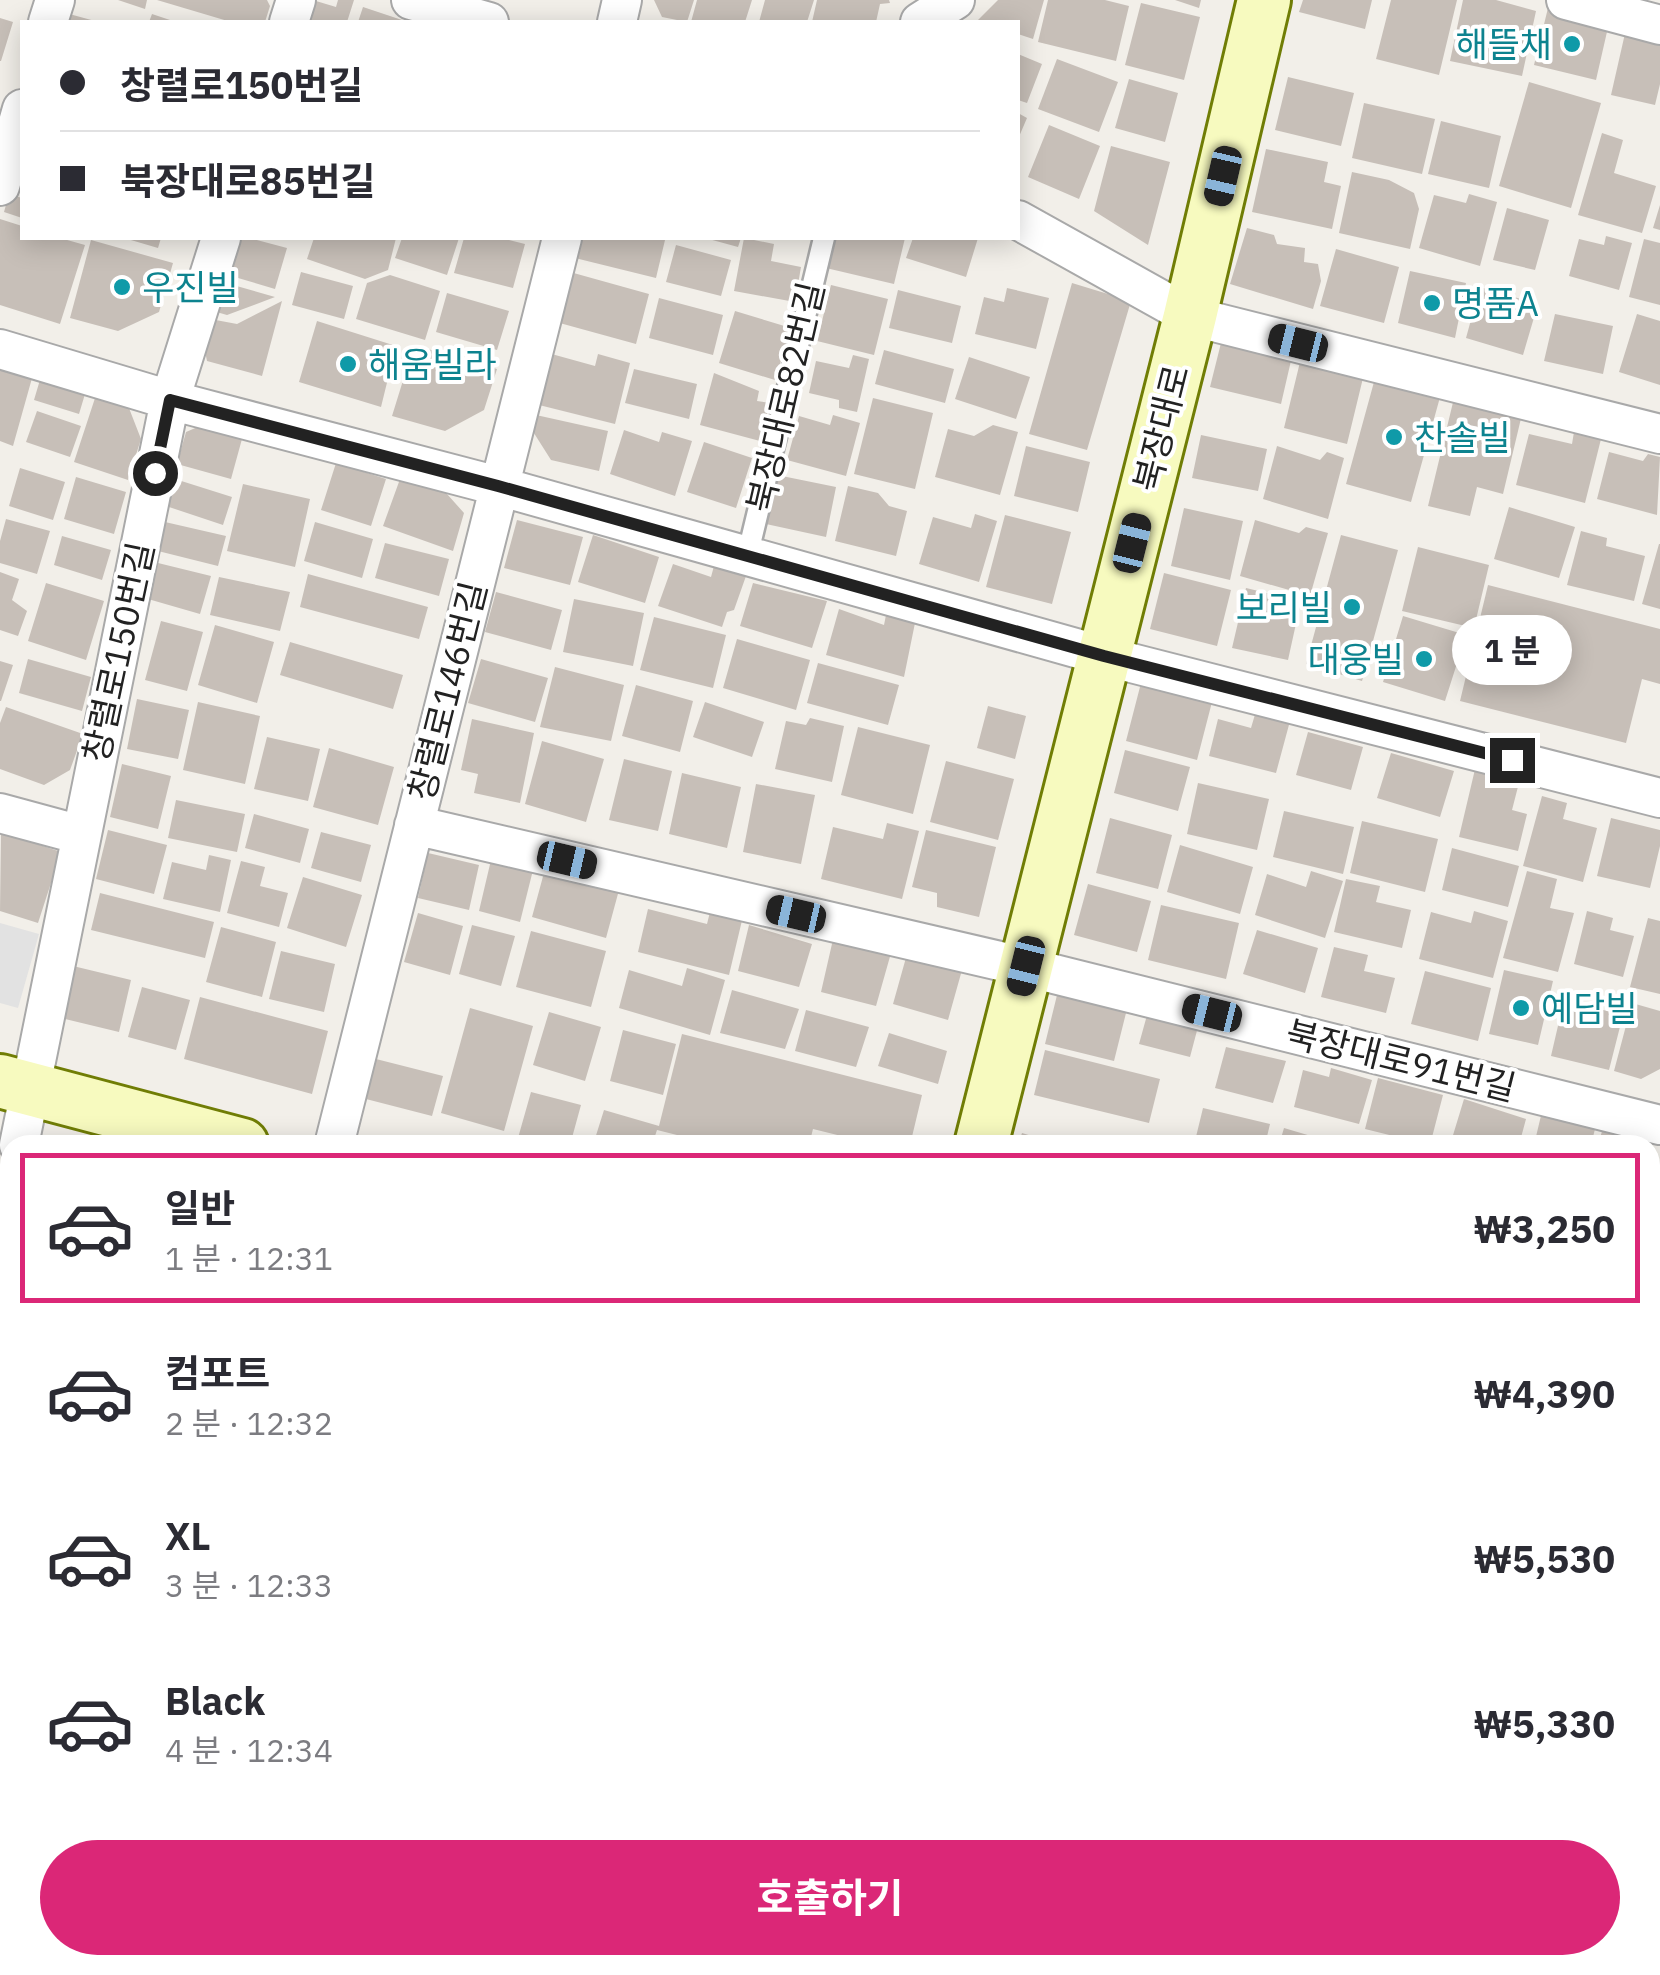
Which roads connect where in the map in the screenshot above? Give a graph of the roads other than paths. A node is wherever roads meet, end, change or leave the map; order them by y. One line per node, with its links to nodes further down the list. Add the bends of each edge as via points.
1 (411, 0): 5 (street)
2 (955, 0): 6 (street)
3 (1264, 0): 14 (street, 북장대로)
4 (1566, 0): 7 (street)
5 (482, 20)
6 (923, 20)
7 (1660, 25)
8 (20, 117): 9 (street)
9 (0, 186)
10 (1020, 221): 14 (street)
11 (220, 240): 16 (street, 창렬로150번길)
12 (561, 240): 18 (street, 창렬로146번길)
13 (824, 240): 19 (lane, 북장대로82번길)
14 (1190, 316): 17 (street); 20 (street, 북장대로)
15 (0, 349): 16 (street)
16 (170, 400): 18 (street); 24 (street, 창렬로150번길)
17 (1660, 434)
18 (498, 486): 19 (street); 23 (street, 창렬로146번길)
19 (747, 558): 20 (street)
20 (1104, 656): 21 (street); 25 (street, 북장대로)
21 (1660, 798)
22 (0, 813): 24 (street)
23 (414, 825): 25 (street, 북장대로91번길); 30 (street, 창렬로146번길)
24 (81, 835): 26 (street, 창렬로150번길)
25 (1026, 966): 27 (street, 북장대로91번길); 31 (street, 북장대로)
26 (16, 1086): 28 (street, 창렬로150번길); 29 (street)
27 (1660, 1125)
28 (18, 1135)
29 (204, 1135)
30 (336, 1135)
31 (984, 1135)

